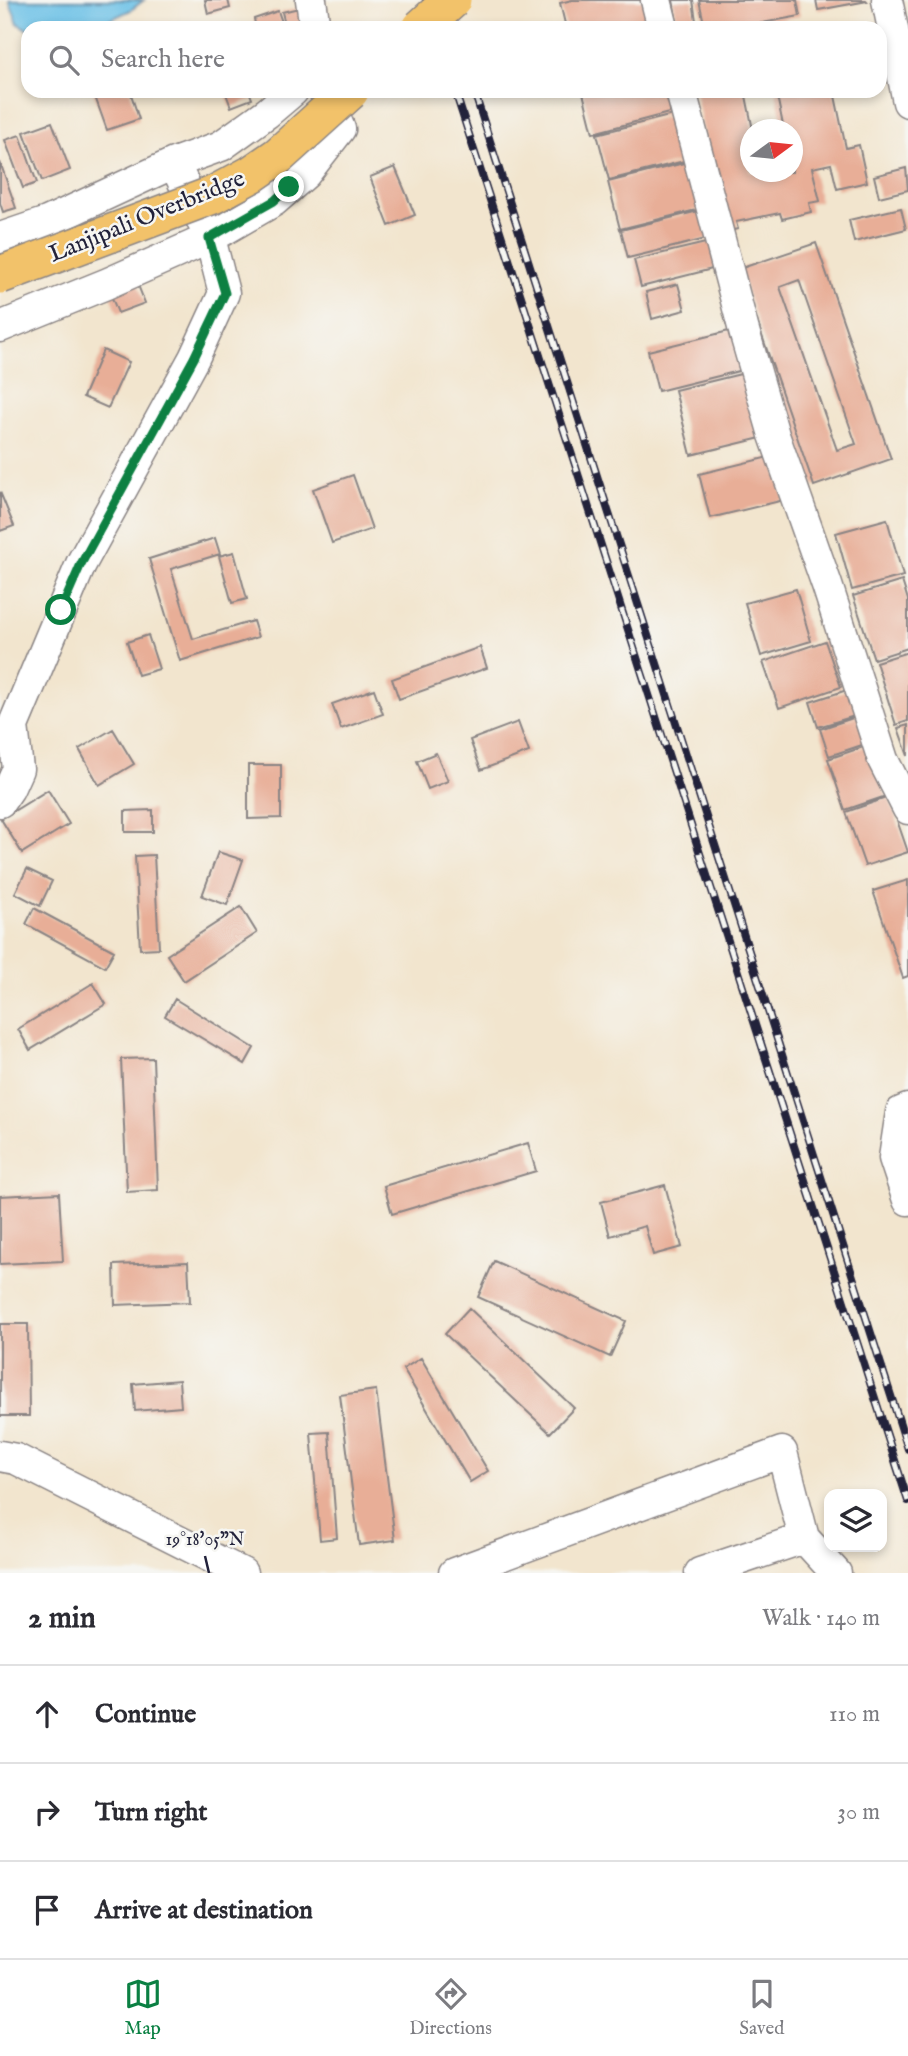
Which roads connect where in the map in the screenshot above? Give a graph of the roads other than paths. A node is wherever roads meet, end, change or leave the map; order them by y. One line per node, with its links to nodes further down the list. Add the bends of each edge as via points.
1 (310, 0): 5 (street)
2 (452, 0): 6 (main road, bridge)
3 (656, 0): 7 (street)
4 (887, 0): 12 (street)
5 (314, 21)
6 (429, 21)
7 (661, 21)
8 (285, 98): 13 (street, via 220,146)
9 (327, 98): 14 (street, via 340,129 305,174 274,201)
10 (342, 98): 16 (main road, Lanjipali Overbridge, bridge, via 278,156 213,195)
11 (683, 98): 19 (street, via 774,435 883,760)
12 (908, 102)
13 (174, 163): 14 (street); 15 (street)
14 (209, 238): 17 (street); 18 (street, via 225,293 81,564 13,726 18,769)
15 (0, 239)
16 (0, 275)
17 (0, 327)
18 (0, 802)
19 (907, 811)
20 (908, 1109): 21 (street, via 901,1112 894,1158)
21 (908, 1200)
22 (0, 1456): 24 (street, via 16,1459)
23 (804, 1538): 25 (street, via 782,1452); 26 (street); 27 (street)
24 (242, 1573)
25 (454, 1573)
26 (700, 1573)
27 (836, 1573)

